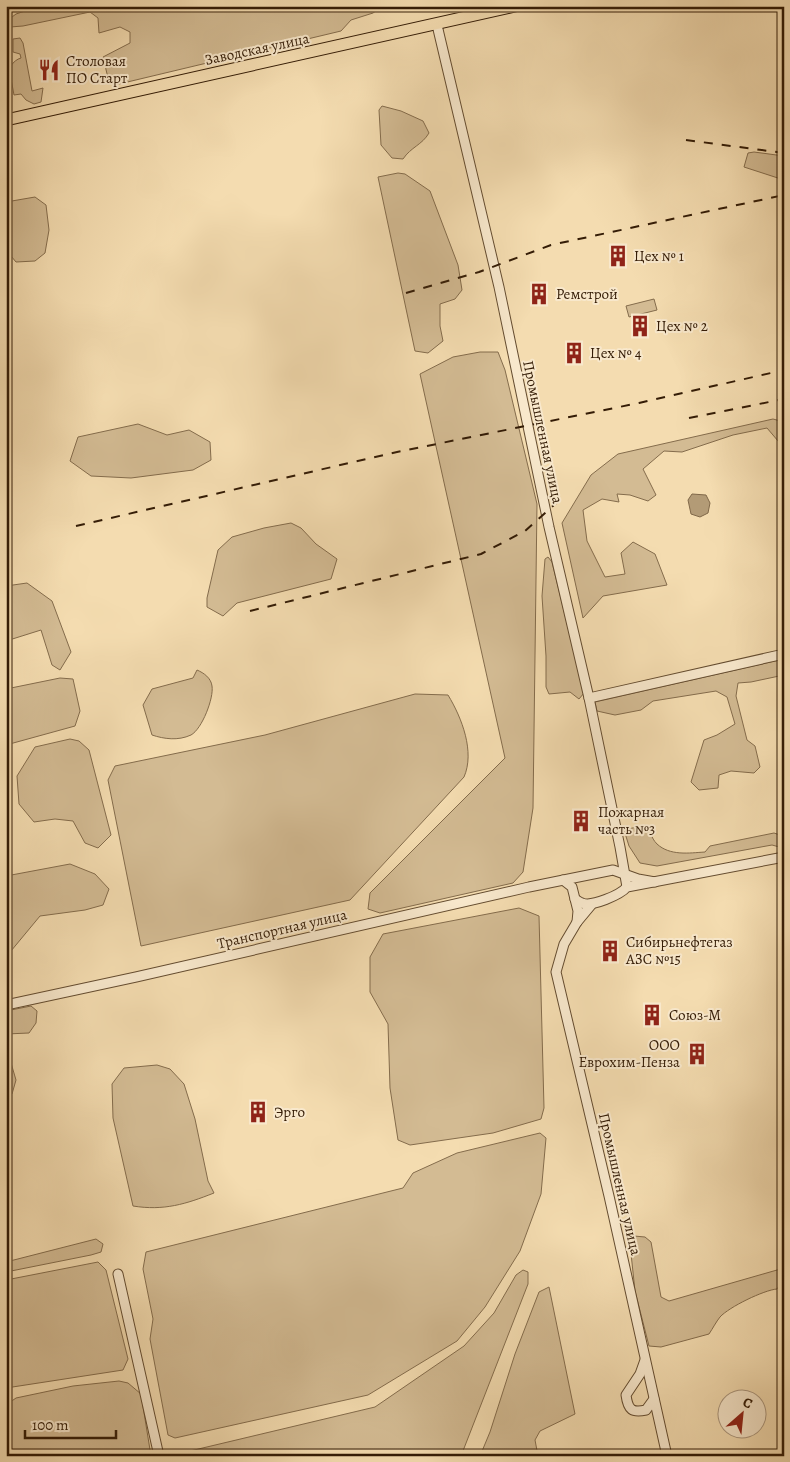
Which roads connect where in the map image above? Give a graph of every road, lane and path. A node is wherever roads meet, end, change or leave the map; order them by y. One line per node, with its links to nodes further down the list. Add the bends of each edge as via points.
1 (515, 6): 2 (main road, Заводская улица)
2 (437, 24): 3 (main road, Заводская улица); 5 (street, Промышленная улица, via 499,287)
3 (6, 120)
4 (784, 654): 5 (street)
5 (589, 698): 6 (street, Промышленная улица)
6 (620, 846): 8 (street, via 618,862); 9 (street, Промышленная улица)
7 (784, 857): 12 (street)
8 (613, 870): 9 (street); 10 (street, Транспортная улица)
9 (624, 874): 12 (street); 14 (street, Промышленная улица)
10 (578, 877): 11 (street, Транспортная улица); 13 (street)
11 (563, 880): 13 (street); 18 (street, Транспортная улица)
12 (655, 882): 14 (street)
13 (572, 887): 15 (street)
14 (627, 887): 16 (street, via 622,893)
15 (575, 899): 16 (street, via 583,904); 17 (street)
16 (592, 904): 17 (street, Промышленная улица)
17 (577, 922): 20 (street, Промышленная улица, via 564,944 556,972)
18 (6, 1004)
19 (118, 1274): 22 (street)
20 (645, 1357): 21 (street, Промышленная улица); 21 (street, via 640,1374 626,1395 627,1405 638,1412 646,1410)
21 (654, 1399): 23 (street, Промышленная улица)
22 (159, 1456)
23 (667, 1456)

